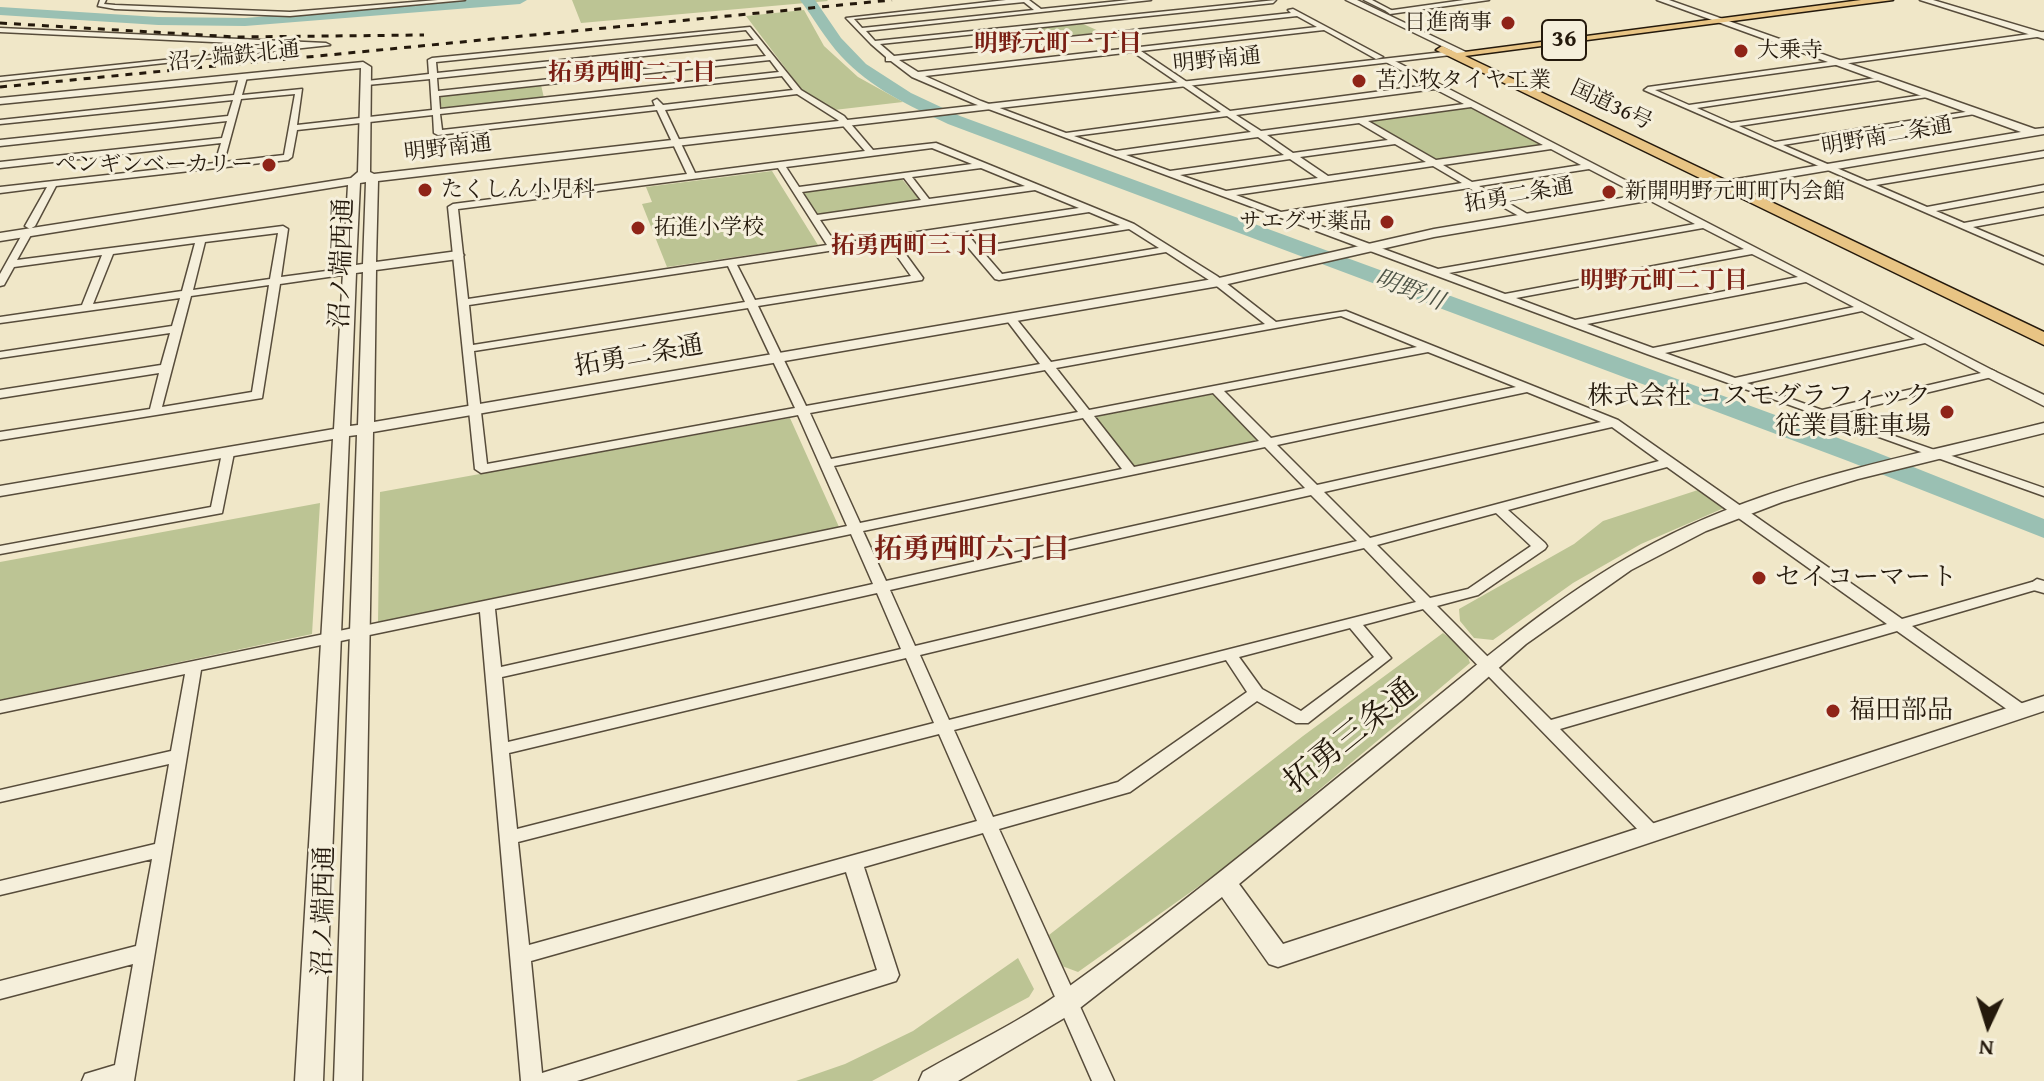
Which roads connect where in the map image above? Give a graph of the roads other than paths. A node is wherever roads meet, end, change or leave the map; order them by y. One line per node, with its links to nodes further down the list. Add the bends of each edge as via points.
1 (103, 0): 17 (street, via 100,5 127,8)
2 (293, 0): 17 (street)
3 (462, 0): 17 (street)
4 (1148, 0): 14 (street)
5 (1272, 0): 18 (street); 20 (street)
6 (1337, 0): 32 (street)
7 (1350, 0): 32 (street)
8 (1367, 0): 16 (street)
9 (1485, 0): 16 (street)
10 (1661, 0): 19 (street)
11 (1849, 0): 19 (highway, 国道36号 / 36)
12 (1888, 0): 19 (highway, 国道36号 / 36)
13 (1924, 0): 26 (street)
14 (1073, 8): 15 (street); 20 (street)
15 (1039, 11): 22 (street); 22 (street, via 1025,0 849,18)
16 (1390, 11)
17 (290, 14)
18 (1298, 14): 21 (street); 25 (street)
19 (1714, 19): 32 (highway, 国道36号 / 36); 37 (street)
20 (1091, 20): 23 (street); 25 (street)
21 (1324, 28): 31 (street); 36 (street)
22 (860, 30): 29 (street)
23 (1001, 30): 29 (street); 30 (street)
24 (1, 31): 43 (street, via 326,45)
25 (1113, 34): 30 (street); 31 (street)
26 (2043, 35): 37 (street)
27 (627, 40): 28 (street, via 748,28); 33 (street); 41 (street, via 432,60)
28 (759, 42): 33 (street); 34 (street)
29 (873, 43): 35 (street)
30 (1019, 45): 35 (street)
31 (1134, 50): 40 (street); 46 (street)
32 (1452, 52): 36 (street, 明野南通); 95 (highway, 国道36号 / 36)
33 (634, 55): 38 (street); 41 (street)
34 (771, 58): 38 (street); 39 (street)
35 (889, 59): 40 (street)
36 (1383, 59): 46 (street, 明野南通); 48 (street)
37 (1838, 63): 44 (street); 59 (street, via 1648,90)
38 (642, 71): 45 (street); 49 (street)
39 (783, 74): 49 (street); 50 (street)
40 (912, 75): 57 (street)
41 (434, 76): 47 (street); 51 (street)
42 (243, 77): 47 (street, 沼ノ端鉄北通, via 363,65); 53 (street); 55 (street, 沼ノ端鉄北通)
43 (0, 79)
44 (1883, 79): 52 (street); 59 (street)
45 (544, 82): 51 (street); 54 (street)
46 (1182, 82): 57 (street, 明野南通); 62 (street)
47 (367, 83): 64 (street)
48 (1437, 86): 56 (street); 62 (street)
49 (650, 88): 54 (street); 58 (street)
50 (798, 92): 58 (street); 66 (street)
51 (435, 94): 60 (street)
52 (1930, 96): 61 (street); 68 (street)
53 (238, 98): 63 (street); 67 (street); 69 (street, via 299,91)
54 (550, 99): 60 (street)
55 (0, 101)
56 (1472, 104): 65 (street); 78 (street)
57 (977, 106): 66 (street, 明野南通); 72 (street)
58 (659, 107): 60 (street, via 438,133); 74 (street)
59 (1689, 107): 68 (street)
60 (437, 112): 64 (street)
61 (1975, 112): 70 (street); 77 (street)
62 (1228, 113): 71 (street); 72 (street)
63 (232, 118): 73 (street); 76 (street)
64 (365, 120): 69 (street); 93 (street)
65 (1360, 120): 71 (street); 75 (street)
66 (843, 121): 74 (street, 明野南通); 79 (street)
67 (0, 122)
68 (1731, 125): 77 (street)
69 (294, 128): 84 (street, via 288,157)
70 (2040, 133): 89 (street, 明野南二条通)
71 (1258, 134): 80 (street); 82 (street)
72 (1064, 135): 80 (street)
73 (227, 140): 84 (street); 86 (street)
74 (675, 140): 92 (street); 93 (street, 明野南通)
75 (1397, 141): 82 (street); 83 (street)
76 (0, 143)
77 (1775, 144): 89 (street)
78 (1551, 145): 83 (street); 88 (street)
79 (870, 152): 85 (street); 87 (street, via 933,145)
80 (1114, 154): 90 (street)
81 (2044, 154): 97 (street)
82 (1290, 155): 90 (street); 94 (street)
83 (1433, 163): 94 (street); 98 (street)
84 (219, 164): 96 (street)
85 (780, 164): 92 (street); 102 (street)
86 (0, 165)
87 (983, 165): 91 (street); 99 (street)
88 (1591, 166): 98 (street); 104 (street)
89 (1826, 167): 95 (street, 明野南二条通); 97 (street)
90 (1168, 173): 103 (street)
91 (906, 175): 102 (street); 105 (street)
92 (692, 176): 128 (street, via 453,207)
93 (363, 177): 115 (street, 明野南通); 132 (street, 沼ノ端西通)
94 (1326, 179): 103 (street)
95 (1731, 183): 104 (street, 拓勇二条通); 148 (highway, 国道36号 / 36); 150 (highway, 国道36号 / 36)
96 (53, 184): 101 (street); 115 (street)
97 (1865, 184): 107 (street)
98 (1470, 185): 109 (street); 110 (street)
99 (1036, 187): 105 (street); 106 (street)
100 (2044, 188): 107 (street)
101 (0, 190)
102 (796, 190): 111 (street)
103 (1226, 194): 109 (street)
104 (1649, 196): 110 (street, 拓勇二条通); 112 (street)
105 (927, 202): 111 (street)
106 (1090, 209): 113 (street); 116 (street)
107 (1925, 210): 114 (street)
108 (2044, 211): 114 (street)
109 (1282, 215): 122 (street)
110 (1526, 217): 122 (street, 拓勇二条通)
111 (814, 218): 120 (street)
112 (1703, 225): 125 (street); 133 (street)
113 (1131, 226): 121 (street); 123 (street)
114 (1963, 226): 127 (street)
115 (28, 229): 117 (street, 明野南通); 131 (street)
116 (958, 229): 119 (street); 123 (street)
117 (0, 234)
118 (201, 239): 124 (street); 135 (street, via 283,229); 138 (street)
119 (890, 239): 120 (street); 141 (street, via 918,278)
120 (833, 247): 130 (street)
121 (1169, 249): 123 (street, via 999,277); 136 (street)
122 (1364, 249): 133 (street); 136 (street, 拓勇二条通)
123 (975, 250)
124 (109, 251): 131 (street); 142 (street)
125 (1752, 251): 134 (street); 139 (street)
126 (2044, 251): 127 (street)
127 (2028, 254): 129 (street)
128 (458, 255): 132 (street); 140 (street)
129 (2044, 261)
130 (731, 262): 140 (street); 141 (street)
131 (10, 264): 137 (street)
132 (359, 269): 135 (street); 172 (street, 沼ノ端西通)
133 (1437, 273): 139 (street)
134 (1806, 279): 143 (street); 146 (street)
135 (275, 281): 138 (street); 167 (street, via 258,395)
136 (1219, 282): 144 (street, 拓勇二条通); 147 (street)
137 (0, 283)
138 (187, 293): 142 (street); 149 (street)
139 (1504, 297): 146 (street)
140 (462, 303): 153 (street)
141 (751, 304): 153 (street); 156 (street)
142 (86, 308): 145 (street)
143 (1862, 308): 151 (street); 154 (street)
144 (1010, 318): 156 (street, 拓勇二条通); 157 (street)
145 (0, 320)
146 (1574, 323): 154 (street)
147 (1273, 325): 152 (street, via 1342,313); 157 (street)
148 (2044, 328)
149 (177, 329): 155 (street); 158 (street)
150 (2044, 339)
151 (1925, 340): 159 (street); 160 (street)
152 (1430, 348): 161 (street); 162 (street)
153 (467, 349): 165 (street)
154 (1651, 352): 160 (street)
155 (0, 355)
156 (776, 358): 165 (street, 拓勇二条通); 166 (street)
157 (1047, 366): 166 (street); 169 (street)
158 (167, 368): 163 (street); 167 (street)
159 (1992, 374): 164 (street); 168 (street)
160 (1733, 382): 168 (street)
161 (1530, 388): 170 (street); 174 (street)
162 (1216, 390): 169 (street); 174 (street)
163 (0, 394)
164 (2044, 401)
165 (473, 410): 166 (street, via 481,469); 172 (street, 拓勇二条通)
166 (802, 410): 178 (street)
167 (155, 411): 173 (street)
168 (1821, 414): 176 (street)
169 (1086, 416): 178 (street); 179 (street)
170 (1614, 423): 177 (street); 180 (street)
171 (2044, 428): 176 (street)
172 (354, 431): 175 (street, 拓勇二条通); 194 (street, 沼ノ端西通); 195 (street, 沼ノ端西通)
173 (0, 436)
174 (1269, 443): 179 (street); 180 (street)
175 (228, 453): 181 (street, 拓勇二条通); 187 (street, via 217,510)
176 (1939, 454): 182 (street); 184 (street, 拓勇三条通)
177 (1670, 462): 183 (street); 184 (street)
178 (826, 464): 185 (street)
179 (1131, 472): 185 (street)
180 (1316, 490): 186 (street); 189 (street)
181 (0, 491)
182 (2044, 492)
183 (1498, 508): 186 (street); 190 (street, via 1540,546 1473,592)
184 (1740, 511): 193 (street); 198 (street, 拓勇三条通, via 1669,541 1601,580)
185 (853, 529): 189 (street); 191 (street)
186 (1368, 543): 190 (street); 196 (street)
187 (0, 550)
188 (2041, 586): 193 (street)
189 (881, 587): 196 (street); 200 (street)
190 (1427, 602): 192 (street); 198 (street)
191 (487, 607): 194 (street); 200 (street)
192 (1352, 621): 197 (street); 201 (street, via 1383,658 1302,719)
193 (1900, 625): 204 (street); 206 (street)
194 (358, 633): 195 (street); 224 (street, 沼ノ端西通)
195 (332, 639): 199 (street); 223 (street, 沼ノ端西通)
196 (910, 652): 205 (street); 207 (street)
197 (1229, 653): 201 (street); 205 (street)
198 (1488, 663): 206 (street); 215 (street, 拓勇三条通)
199 (194, 667): 203 (street); 208 (street)
200 (496, 673): 207 (street)
201 (1256, 693): 210 (street, via 1124,787)
202 (2044, 703): 204 (street)
203 (0, 707)
204 (2021, 711): 211 (street)
205 (944, 725): 210 (street); 212 (street)
206 (1548, 727): 211 (street)
207 (503, 749): 212 (street)
208 (178, 756): 209 (street); 213 (street)
209 (0, 796)
210 (987, 824): 214 (street); 220 (street)
211 (1651, 832): 215 (street, via 1278,956)
212 (511, 837): 218 (street)
213 (162, 849): 216 (street); 217 (street)
214 (853, 863): 218 (street); 226 (street, via 889,975)
215 (1224, 882): 220 (street, 拓勇三条通)
216 (0, 888)
217 (146, 952): 219 (street); 221 (street)
218 (521, 955): 225 (street)
219 (0, 990)
220 (1067, 1003): 227 (street, 拓勇三条通); 228 (street)
221 (124, 1077): 222 (street)
222 (93, 1081)
223 (309, 1081)
224 (348, 1081)
225 (532, 1081)
226 (546, 1081)
227 (933, 1081)
228 (1103, 1081)

